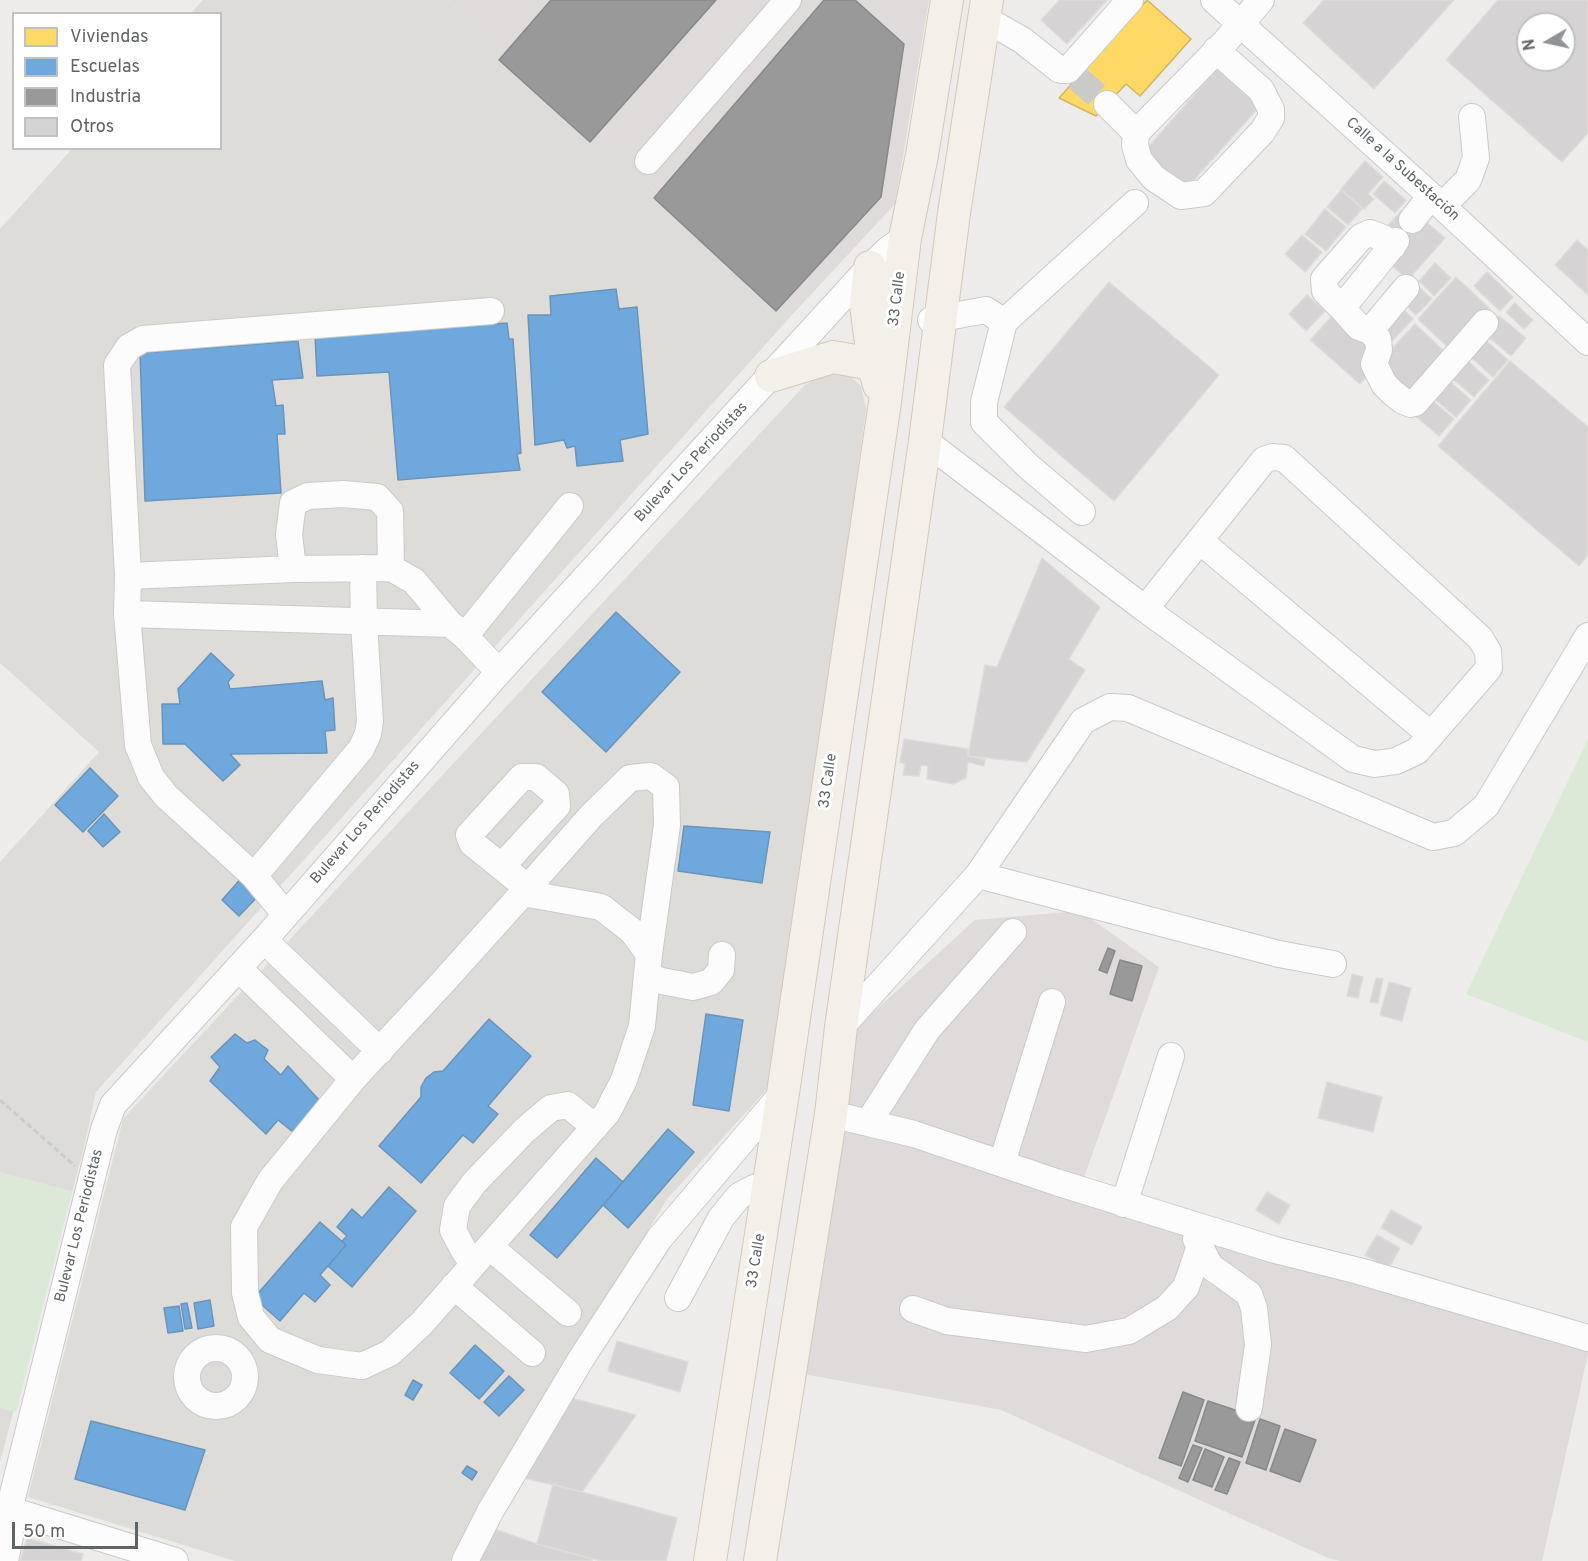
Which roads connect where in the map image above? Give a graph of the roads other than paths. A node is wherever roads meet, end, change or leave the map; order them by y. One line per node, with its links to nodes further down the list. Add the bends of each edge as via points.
1 (788, 0): 13 (street)
2 (947, 0): 17 (main road, 33 Calle)
3 (1130, 0): 6 (street, via 1072,74 1060,70)
4 (1214, 0): 7 (street, Calle a la Subestación)
5 (1261, 0): 7 (street)
6 (986, 9): 9 (main road)
7 (1240, 23): 8 (street); 14 (street, Calle a la Subestación)
8 (1216, 50): 12 (street); 12 (street, via 1261,90 1271,118 1204,193 1181,196 1154,178 1139,160)
9 (976, 74): 17 (main road, via 962,103 939,202 924,231); 22 (main road)
10 (1107, 104): 12 (street)
11 (1472, 117): 14 (street, via 1476,158 1468,180)
12 (1136, 133)
13 (648, 161)
14 (1437, 201): 16 (street); 26 (street, Calle a la Subestación)
15 (1135, 204): 23 (street)
16 (1412, 220)
17 (905, 238): 19 (street, Bulevar Los Periodistas); 22 (main road, via 921,246 931,268); 29 (main road, 33 Calle)
18 (1395, 243): 25 (street, via 1370,232 1324,279 1325,291 1359,327)
19 (870, 267): 27 (main road, via 866,305); 28 (street, Bulevar Los Periodistas)
20 (1406, 288): 25 (street)
21 (491, 311): 37 (street, via 143,339 129,347 117,365)
22 (936, 319): 23 (street, via 986,310); 30 (main road)
23 (1004, 322): 32 (street, via 984,402 984,422)
24 (1485, 323): 25 (street, via 1427,391 1411,404 1393,393 1377,372 1374,364 1378,339)
25 (1370, 331)
26 (1588, 342)
27 (874, 366): 28 (main road, via 832,357); 29 (main road)
28 (771, 376): 43 (street, Bulevar Los Periodistas)
29 (885, 402): 61 (main road, 33 Calle)
30 (925, 441): 38 (street); 57 (main road)
31 (570, 506): 41 (street)
32 (1082, 512)
33 (1200, 541): 38 (street); 44 (street); 44 (street, via 1264,460 1284,458 1480,638 1488,651 1489,668)
34 (363, 568): 35 (street); 36 (street); 40 (street)
35 (391, 568): 36 (street, via 390,511 377,497 343,494 308,496 293,503 289,534); 41 (street, via 414,581)
36 (293, 569): 37 (street)
37 (128, 576): 39 (street)
38 (1145, 609): 44 (street, via 1353,759 1375,764 1396,761 1417,751)
39 (127, 614): 40 (street); 47 (street, via 138,746 151,777 166,796)
40 (364, 623): 41 (street); 47 (street, via 368,734 361,749)
41 (457, 630): 43 (street)
42 (1588, 636): 46 (street, via 1486,806 1454,833 1432,837 1128,708 1110,707 1083,721)
43 (499, 672): 49 (street, Bulevar Los Periodistas)
44 (1431, 735)
45 (502, 866): 48 (street)
46 (978, 875): 53 (street, via 1279,954); 57 (street)
47 (254, 876): 49 (street)
48 (526, 891): 54 (street, via 601,908 632,932); 54 (street, via 630,778 651,776 666,788 667,825); 58 (street)
49 (285, 915): 51 (street, Bulevar Los Periodistas)
50 (1013, 932): 63 (street, via 927,1030)
51 (264, 939): 55 (street, Bulevar Los Periodistas); 58 (street)
52 (722, 955): 54 (street, via 721,970 711,982 693,987 662,981)
53 (1333, 964)
54 (648, 965): 64 (street, via 642,1026 624,1080)
55 (238, 969): 60 (street); 80 (street, Bulevar Los Periodistas, via 113,1105)
56 (1052, 1002): 65 (street)
57 (841, 1027): 62 (main road)
58 (380, 1051): 60 (street)
59 (1171, 1056): 67 (street)
60 (353, 1079): 75 (street, via 270,1181 244,1227 245,1293 251,1317)
61 (783, 1093): 66 (main road, 33 Calle); 83 (street, via 659,1239 575,1370)
62 (831, 1114): 63 (street); 85 (main road)
63 (868, 1123): 65 (street)
64 (595, 1127): 70 (street); 70 (street, via 568,1105 551,1108 474,1183 457,1206 453,1230 463,1249)
65 (1002, 1163): 67 (street)
66 (768, 1187): 72 (street, via 754,1188 739,1196 721,1218); 84 (main road, 33 Calle)
67 (1124, 1204): 68 (street)
68 (1191, 1225): 69 (street); 76 (street)
69 (1199, 1249): 73 (street, via 1186,1287 1167,1308 1129,1332 1086,1339 947,1321); 79 (street, via 1210,1266 1248,1294 1254,1308 1258,1345)
70 (482, 1255): 71 (street); 74 (street)
71 (454, 1286): 75 (street, via 390,1353 362,1366 318,1360 270,1340); 77 (street)
72 (678, 1298)
73 (913, 1309)
74 (568, 1313)
75 (261, 1332): 78 (street)
76 (1588, 1338)
77 (532, 1353)
78 (235, 1354)
79 (1249, 1408)
80 (3, 1512): 81 (street, Bulevar Los Periodistas, via 10,1536); 82 (street)
81 (4, 1561)
82 (175, 1561)
83 (465, 1561)
84 (710, 1561)
85 (760, 1561)

